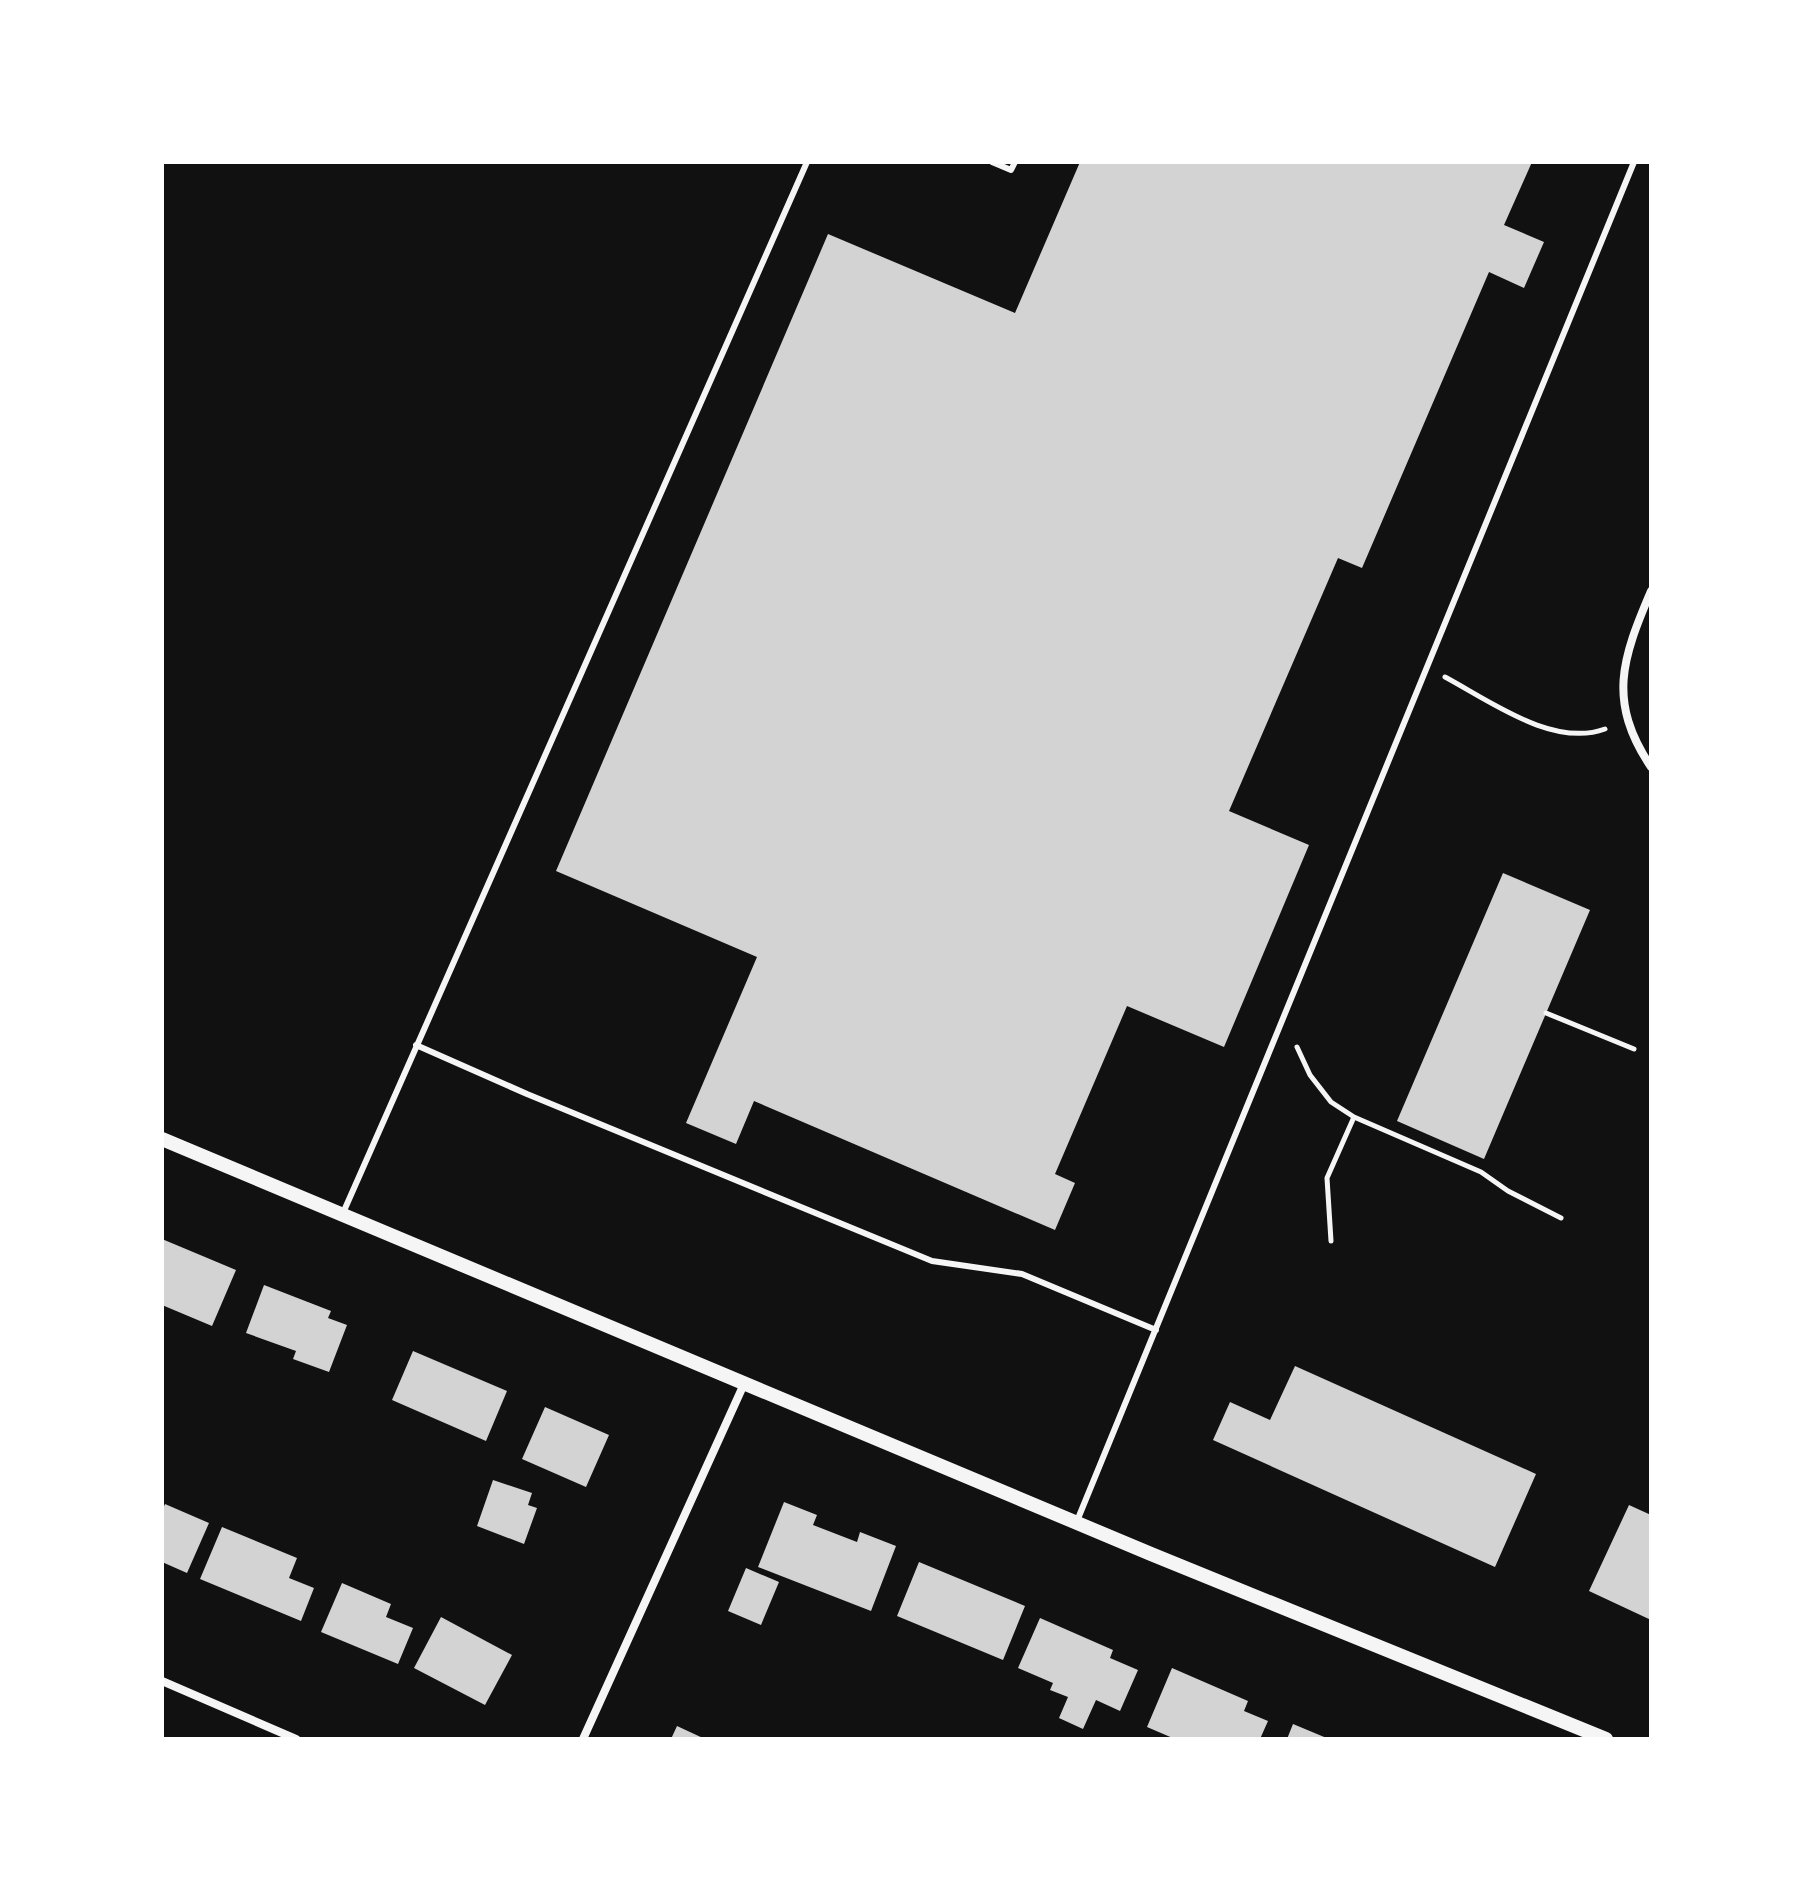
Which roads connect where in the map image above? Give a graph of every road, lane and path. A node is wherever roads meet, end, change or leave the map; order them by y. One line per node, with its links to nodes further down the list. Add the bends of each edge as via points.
1 (807, 162): 11 (lane)
2 (992, 162): 3 (lane, via 1011,170)
3 (1015, 162)
4 (1634, 162): 6 (lane)
5 (1651, 591): 7 (street, via 1624,667)
6 (1427, 667): 7 (path, via 1543,727 1569,735); 10 (lane)
7 (1628, 720): 8 (street)
8 (1651, 767)
9 (1546, 1013): 12 (path)
10 (1284, 1017): 13 (path, via 1310,1075 1331,1102); 18 (lane)
11 (416, 1045): 15 (lane); 18 (lane, via 932,1261 1022,1274)
12 (1634, 1049)
13 (1354, 1117): 16 (path, via 1481,1172); 17 (path, via 1327,1178)
14 (162, 1139): 15 (street)
15 (342, 1216): 19 (street)
16 (1561, 1218)
17 (1331, 1241)
18 (1156, 1330): 20 (lane)
19 (744, 1384): 20 (street); 23 (street)
20 (1077, 1521): 24 (street)
21 (162, 1681): 22 (street)
22 (296, 1739)
23 (583, 1739)
24 (1606, 1739)

